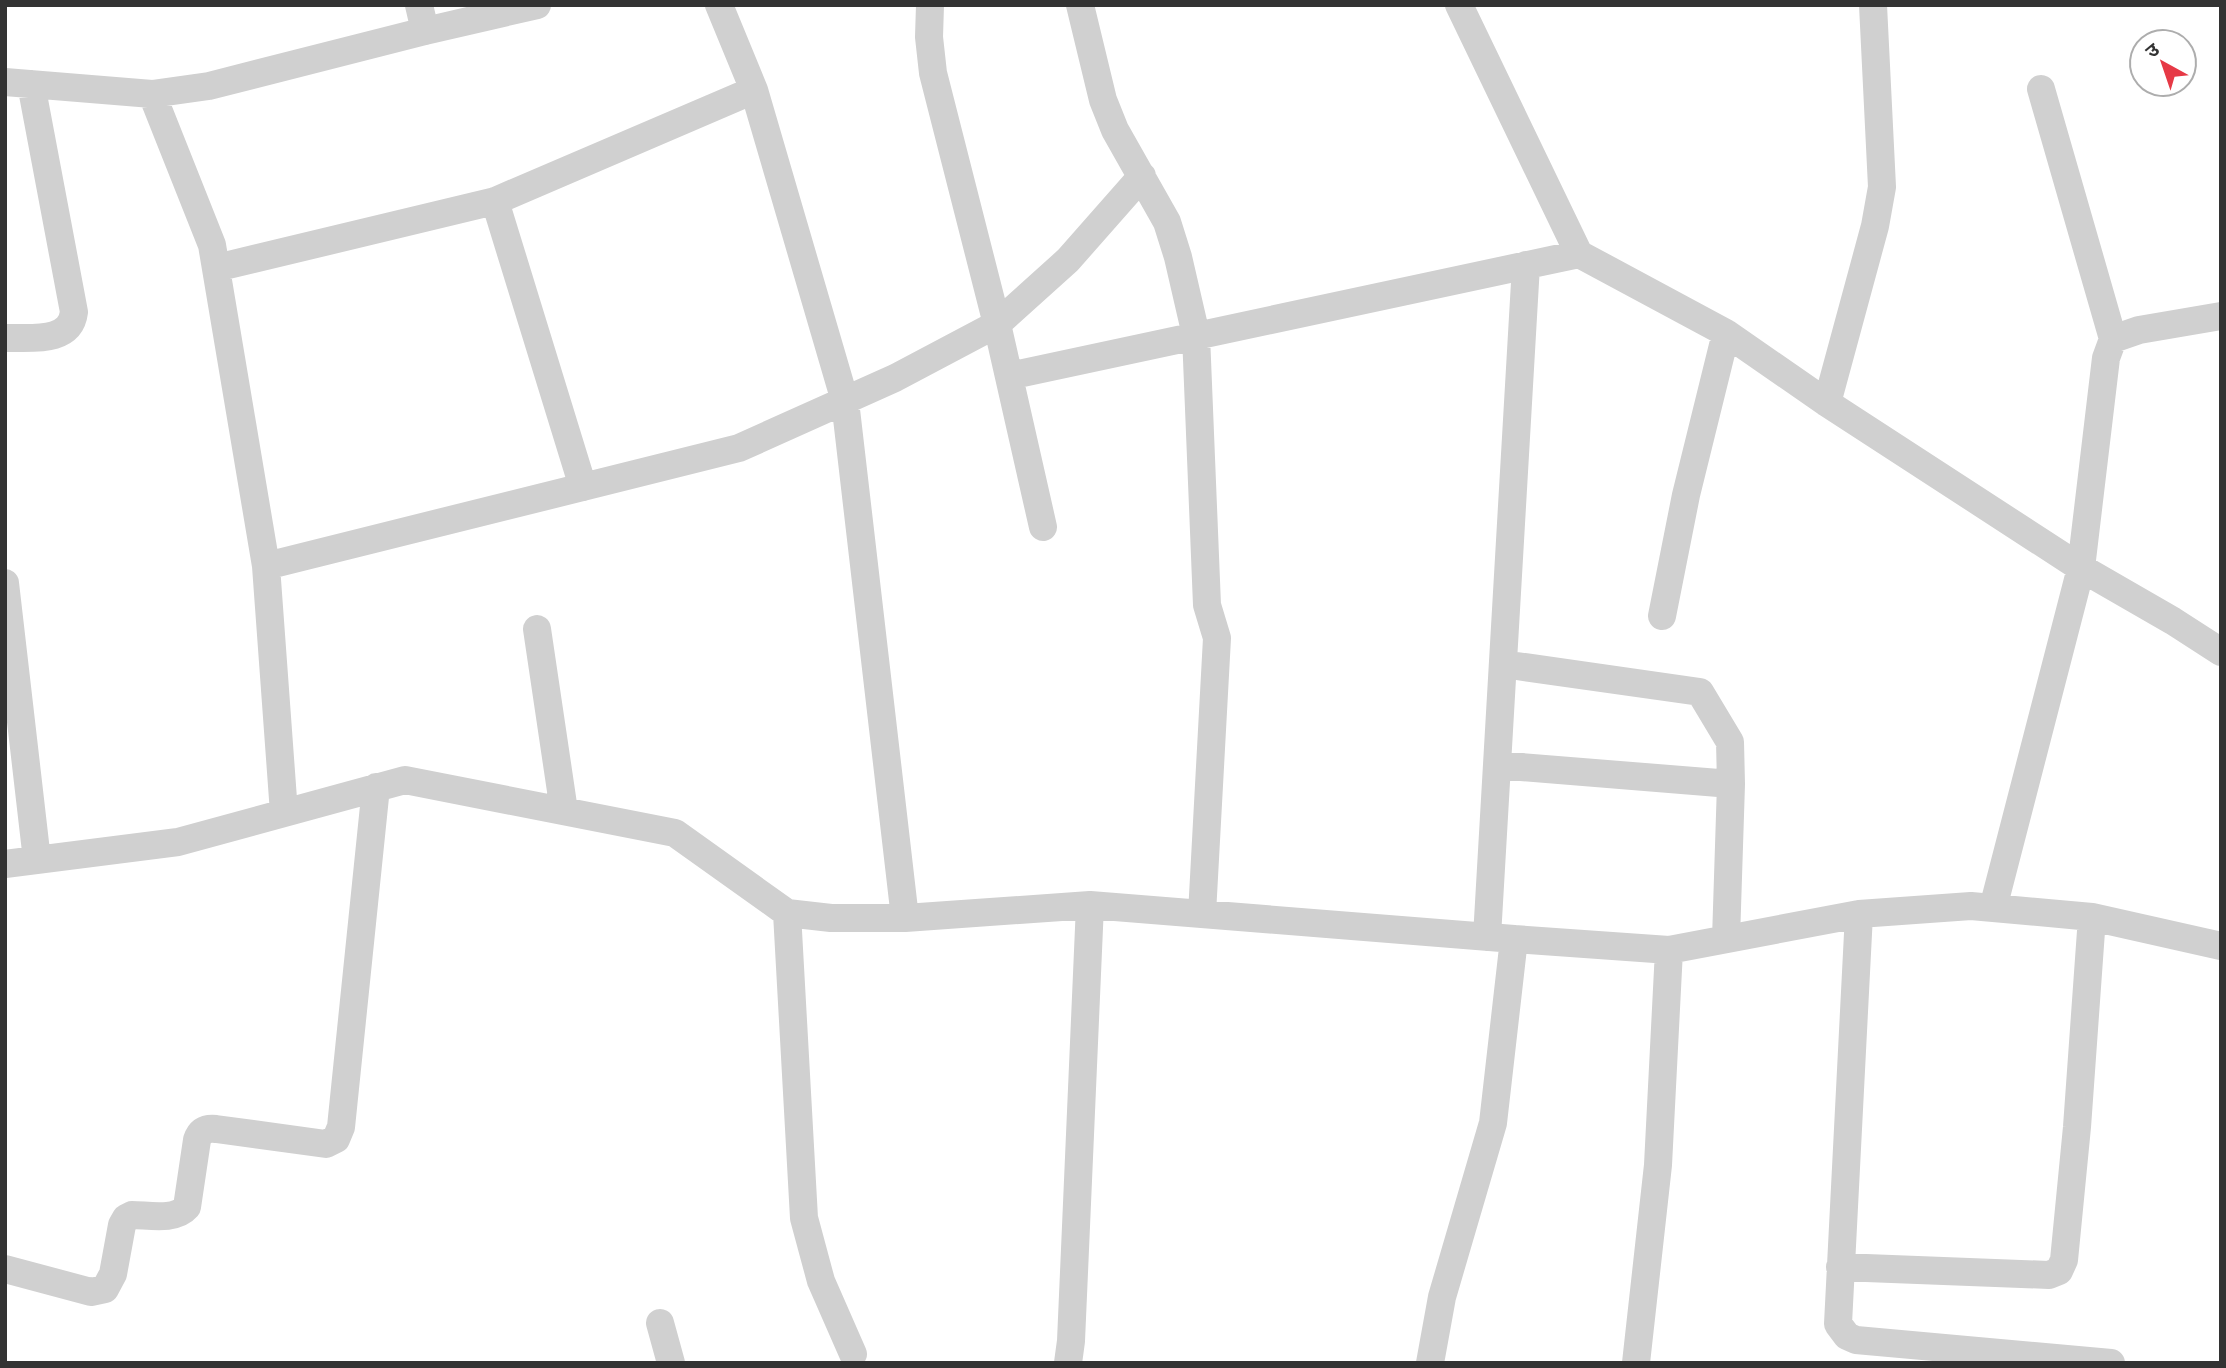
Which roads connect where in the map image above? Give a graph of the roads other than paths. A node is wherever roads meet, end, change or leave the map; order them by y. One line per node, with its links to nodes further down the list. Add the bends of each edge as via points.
1 (537, 5): 7 (street)
2 (719, 5): 10 (street)
3 (930, 5): 18 (street, via 933,73)
4 (1080, 5): 12 (street, via 1103,100)
5 (1459, 5): 14 (street)
6 (1873, 5): 25 (street, via 1882,187)
7 (422, 18): 11 (street, via 209,86)
8 (18, 83): 11 (street); 21 (street, via 74,312 73,321 61,334)
9 (2041, 89): 22 (street)
10 (754, 90): 13 (street); 24 (street)
11 (152, 94): 16 (street, via 212,245)
12 (1142, 176): 18 (street, via 1068,260); 20 (street, via 1167,222)
13 (495, 201): 16 (street); 26 (street)
14 (1579, 254): 15 (street); 19 (street)
15 (1526, 265): 20 (street); 34 (street)
16 (216, 268): 28 (street)
17 (2221, 316): 22 (street)
18 (998, 324): 23 (street); 24 (street)
19 (1726, 333): 25 (street); 31 (street)
20 (1196, 335): 23 (street); 45 (street, via 1207,605 1217,638)
21 (5, 338)
22 (2113, 339): 29 (street, via 2105,358)
23 (1009, 376): 27 (street)
24 (845, 401): 26 (street, via 739,448); 48 (street)
25 (1828, 403): 29 (street)
26 (583, 487): 28 (street)
27 (1043, 527)
28 (266, 566): 39 (street)
29 (2081, 568): 33 (street); 43 (street)
30 (5, 583): 40 (street)
31 (1662, 616)
32 (537, 629): 38 (street)
33 (2221, 652)
34 (1503, 664): 35 (street); 36 (street, via 1700,692 1730,742)
35 (1497, 765): 36 (street); 49 (street)
36 (1731, 784): 50 (street)
37 (376, 788): 38 (street, via 405,780); 39 (street); 54 (street, via 341,1127 336,1139 326,1144 206,1130 197,1140 187,1207 175,1215 126,1218 105,1289 91,1292)
38 (564, 811): 44 (street, via 676,834)
39 (284, 813): 40 (street, via 178,842)
40 (37, 860): 41 (street)
41 (5, 864)
42 (1090, 905): 45 (street); 48 (street); 58 (street)
43 (1993, 908): 46 (street); 47 (street)
44 (787, 913): 48 (street); 56 (street, via 804,1218 821,1281)
45 (1202, 914): 49 (street)
46 (1859, 914): 50 (street); 53 (street)
47 (2092, 917): 51 (street); 53 (street, via 2076,1140 2064,1260 2059,1271 2049,1275)
48 (905, 918)
49 (1500, 938): 52 (street); 59 (street, via 1493,1123 1442,1297)
50 (1726, 939): 52 (street)
51 (2221, 946)
52 (1669, 950): 60 (street, via 1658,1165)
53 (1840, 1267): 61 (street, via 1838,1324 1847,1336)
54 (5, 1269)
55 (660, 1323): 57 (street)
56 (853, 1354)
57 (671, 1363)
58 (1068, 1363)
59 (1430, 1363)
60 (1636, 1363)
61 (2111, 1363)

